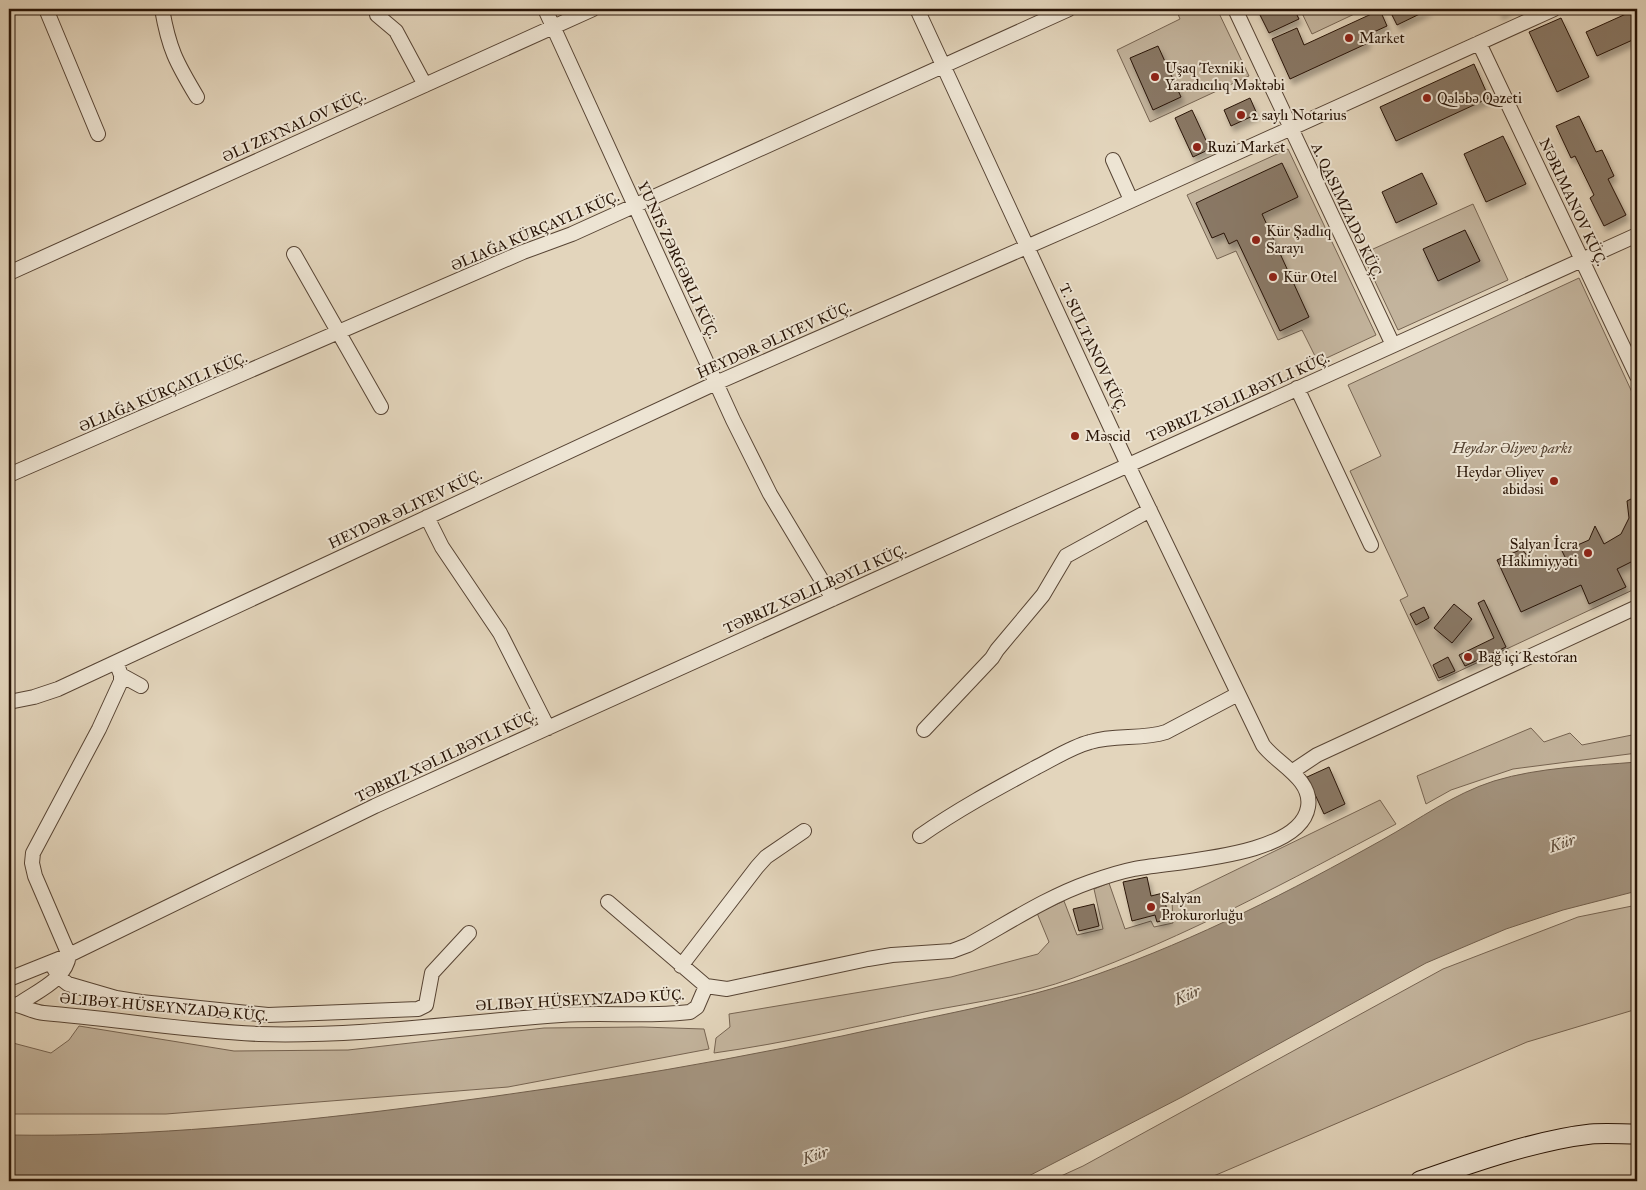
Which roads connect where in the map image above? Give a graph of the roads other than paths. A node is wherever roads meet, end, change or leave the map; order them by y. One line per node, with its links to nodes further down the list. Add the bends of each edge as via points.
1 (46, 9): 16 (street)
2 (162, 9): 14 (street, via 174,58)
3 (545, 9): 10 (street, YUNIS ZƏRGƏRLI KÜÇ.)
4 (593, 9): 10 (street, ƏLI ZEYNALOV KÜÇ.)
5 (918, 9): 12 (street, T. SULTANOV KÜÇ.)
6 (1070, 9): 12 (street)
7 (1235, 9): 15 (street)
8 (1554, 9): 11 (street, HEYDƏR ƏLIYEV KÜÇ.)
9 (377, 15): 13 (street, via 396,31)
10 (553, 27): 13 (street, ƏLI ZEYNALOV KÜÇ.); 19 (street, YUNIS ZƏRGƏRLI KÜÇ.)
11 (1479, 43): 15 (street, HEYDƏR ƏLIYEV KÜÇ.); 23 (street, NƏRIMANOV KÜÇ.)
12 (943, 64): 19 (street); 21 (street, T. SULTANOV KÜÇ.)
13 (425, 85): 24 (street, ƏLI ZEYNALOV KÜÇ.)
14 (197, 97)
15 (1290, 128): 18 (street, HEYDƏR ƏLIYEV KÜÇ.); 26 (street)
16 (98, 134)
17 (1113, 160): 18 (street)
18 (1131, 200): 21 (street, HEYDƏR ƏLIYEV KÜÇ.)
19 (635, 206): 25 (street); 28 (street, YUNIS ZƏRGƏRLI KÜÇ.)
20 (1637, 235): 23 (street, TƏBRIZ XƏLILBƏYLI KÜÇ.)
21 (1028, 246): 28 (street, HEYDƏR ƏLIYEV KÜÇ.); 31 (street, T. SULTANOV KÜÇ.)
22 (294, 254): 25 (street)
23 (1582, 260): 26 (street, TƏBRIZ XƏLILBƏYLI KÜÇ.); 27 (street, NƏRIMANOV KÜÇ.)
24 (9, 273)
25 (339, 334): 30 (street); 32 (street)
26 (1393, 345): 29 (street, TƏBRIZ XƏLILBƏYLI KÜÇ.)
27 (1637, 376)
28 (716, 383): 34 (street, HEYDƏR ƏLIYEV KÜÇ.); 36 (street, YUNIS ZƏRGƏRLI KÜÇ., via 770,494)
29 (1297, 388): 31 (street, TƏBRIZ XƏLILBƏYLI KÜÇ.); 35 (street)
30 (381, 407)
31 (1128, 465): 33 (street, T. SULTANOV KÜÇ.); 36 (street, TƏBRIZ XƏLILBƏYLI KÜÇ.)
32 (9, 475)
33 (1150, 510): 40 (street, T. SULTANOV KÜÇ.); 43 (street, via 1066,556 1032,610)
34 (427, 516): 38 (street, HEYDƏR ƏLIYEV KÜÇ.); 42 (street, via 442,547 500,633)
35 (1371, 545)
36 (833, 599): 42 (street, TƏBRIZ XƏLILBƏYLI KÜÇ.)
37 (1637, 607): 44 (street, via 1317,755)
38 (119, 669): 39 (street); 41 (street, HEYDƏR ƏLIYEV KÜÇ.); 49 (street, via 99,729 33,854 35,876)
39 (141, 686)
40 (1238, 694): 44 (street, T. SULTANOV KÜÇ., via 1270,755); 46 (street, via 1166,732 1154,736 1109,738 1068,751 962,807)
41 (9, 702)
42 (548, 728): 49 (street, TƏBRIZ XƏLILBƏYLI KÜÇ., via 375,806)
43 (924, 730)
44 (1293, 771): 54 (street, ƏLIBƏY HÜSEYNZADƏ KÜÇ., via 1307,796 1306,817 1298,827 1259,847 1133,869 1088,882 952,951 876,957 727,989)
45 (804, 831): 51 (street, via 766,857)
46 (920, 836)
47 (608, 902): 51 (street)
48 (469, 933): 52 (street, via 432,972 426,1005 418,1009 268,1015 116,998 68,984)
49 (68, 956): 50 (street, TƏBRIZ XƏLILBƏYLI KÜÇ.); 52 (street)
50 (51, 963): 52 (street); 53 (street, TƏBRIZ XƏLILBƏYLI KÜÇ.)
51 (681, 966): 54 (street)
52 (59, 977): 55 (street)
53 (9, 980)
54 (706, 986): 55 (street, ƏLIBƏY HÜSEYNZADƏ KÜÇ., via 697,1007 690,1012 579,1014 260,1034 42,1013)
55 (14, 1004)
56 (1637, 1134): 57 (street, via 1591,1134 1567,1139 1512,1152)
57 (1420, 1181)

